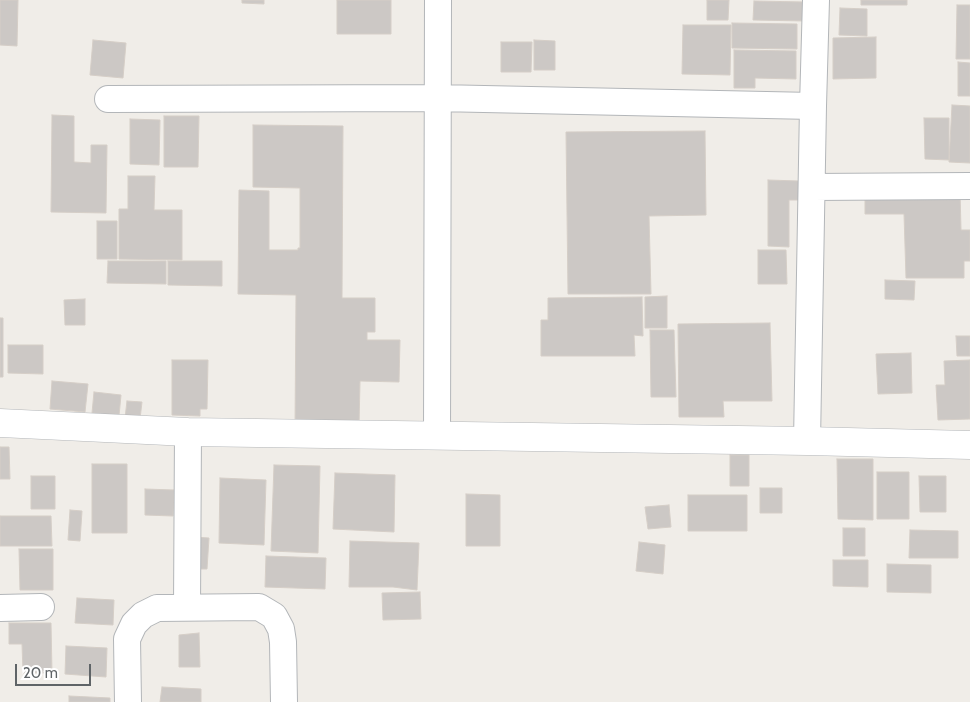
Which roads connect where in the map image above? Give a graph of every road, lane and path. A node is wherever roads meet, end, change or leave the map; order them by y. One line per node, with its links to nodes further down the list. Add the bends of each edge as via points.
1 (438, 0): 3 (street)
2 (816, 0): 5 (street)
3 (437, 98): 4 (street); 5 (street); 10 (street)
4 (108, 99)
5 (813, 106): 7 (street)
6 (970, 186): 7 (street)
7 (812, 187): 11 (street)
8 (0, 423): 9 (street)
9 (188, 432): 10 (street); 14 (street)
10 (437, 436): 11 (street)
11 (807, 441): 12 (street)
12 (970, 445)
13 (41, 607): 15 (street)
14 (187, 607): 16 (street, via 157,608 134,624 127,639); 17 (street, via 259,607 274,616 284,642)
15 (0, 608)
16 (128, 702)
17 (284, 702)

